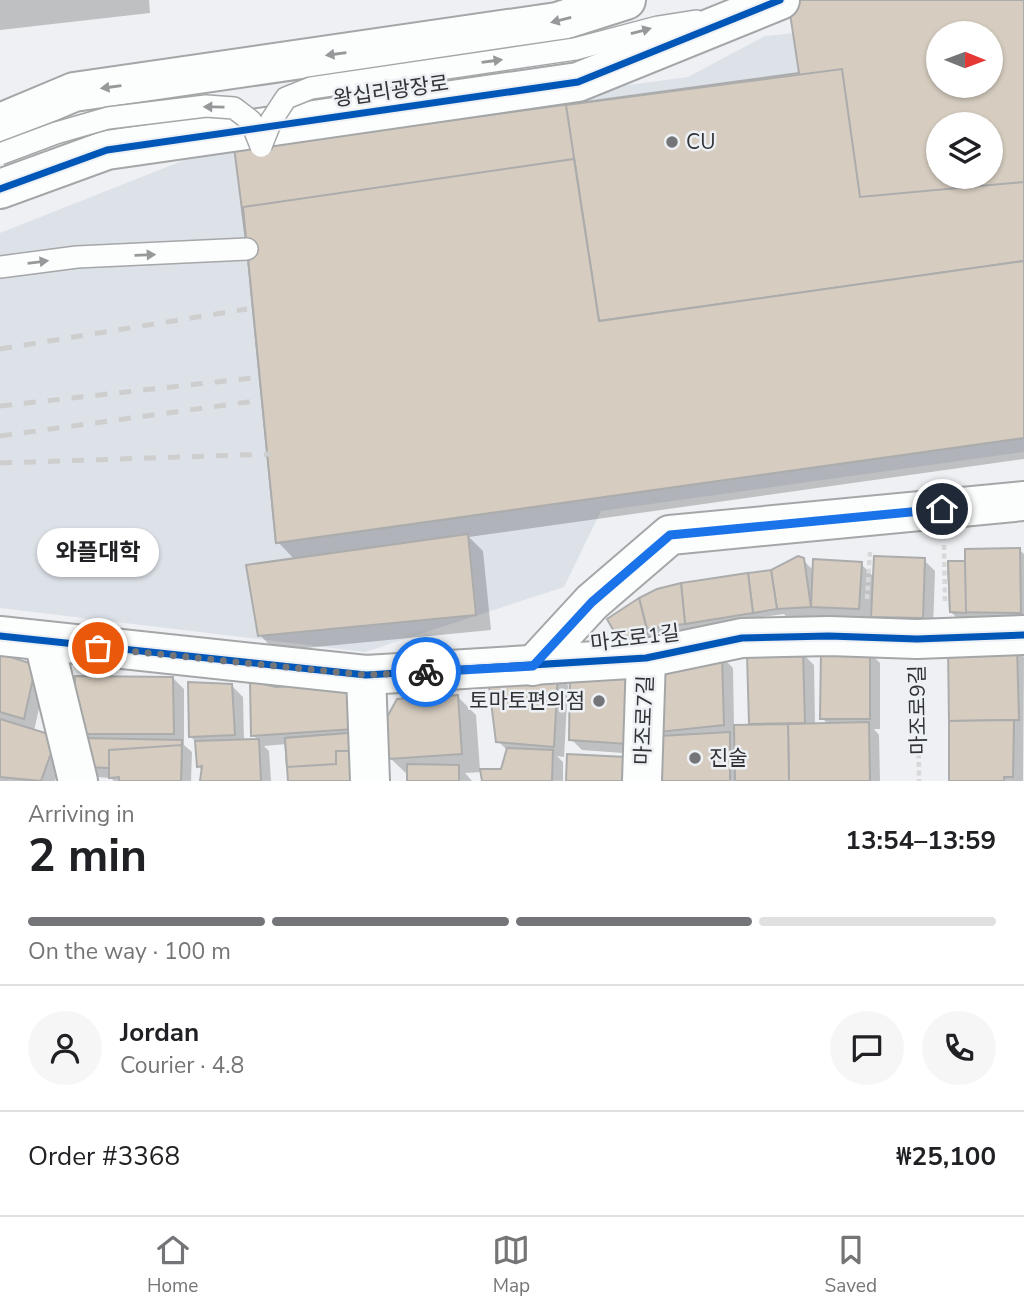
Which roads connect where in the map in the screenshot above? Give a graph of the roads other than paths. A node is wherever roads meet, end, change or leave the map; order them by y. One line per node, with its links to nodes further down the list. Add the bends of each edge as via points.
1 (626, 0): 3 (street, one-way to 3, via 557,22 74,92)
2 (767, 5): 4 (lane, bridge, via 575,49 311,88 286,98 261,146 251,121 234,108 206,106 108,118); 5 (street, 왕십리광장로, via 578,82 107,150)
3 (0, 123)
4 (0, 154)
5 (0, 190)
6 (247, 249): 7 (lane, one-way to 6, via 77,257)
7 (0, 267)
8 (1024, 501): 13 (street, via 670,535 592,602)
9 (1024, 635): 12 (street, 마조로1길, via 742,638)
10 (0, 636): 11 (street, 마조로1길)
11 (44, 642): 14 (street, 마조로1길); 15 (street)
12 (646, 658): 13 (street, 마조로1길); 17 (street, 마조로7길)
13 (533, 666): 14 (street, 마조로1길)
14 (366, 675): 16 (street)
15 (78, 781)
16 (370, 781)
17 (642, 781)

